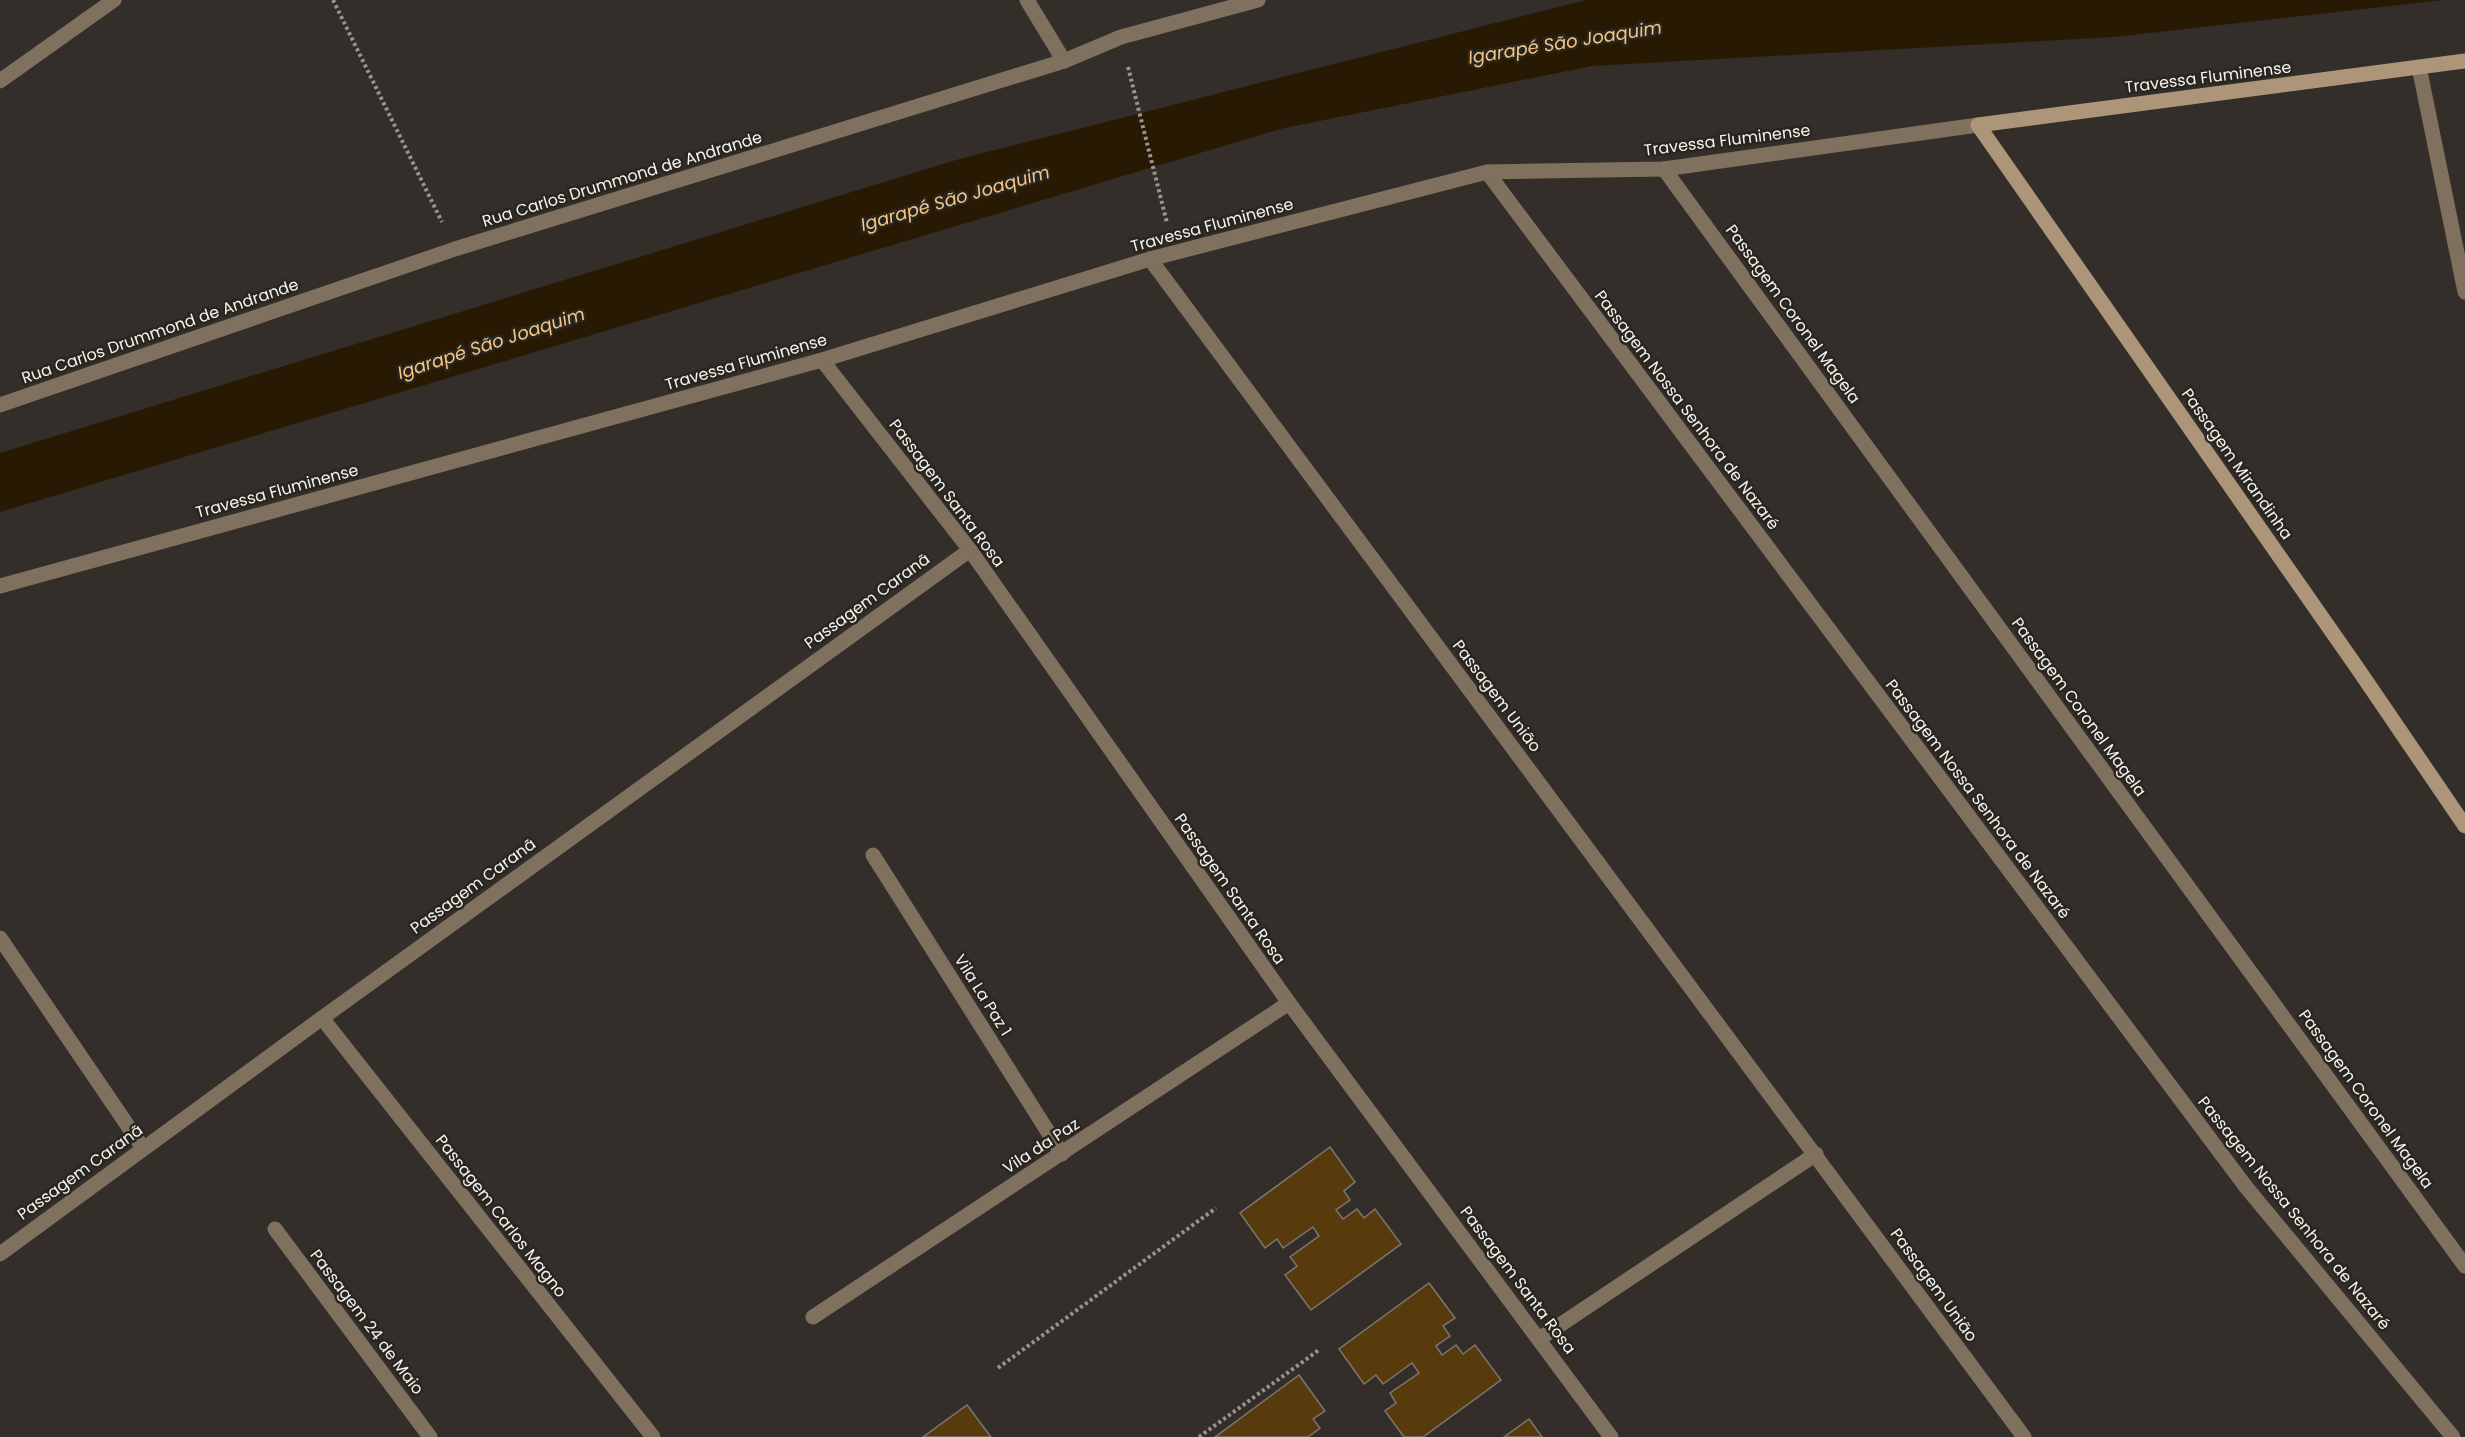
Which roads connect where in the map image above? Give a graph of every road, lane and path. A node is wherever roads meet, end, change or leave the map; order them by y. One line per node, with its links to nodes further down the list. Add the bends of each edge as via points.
1 (114, 0): 9 (street)
2 (333, 0): 13 (path)
3 (1027, 0): 6 (street)
4 (1258, 0): 5 (street, Rua Carlos Drummond de Andrande)
5 (1121, 37): 6 (street, Rua Carlos Drummond de Andrande); 14 (path)
6 (1064, 61): 13 (street, Rua Carlos Drummond de Andrande)
7 (2465, 61): 8 (street, Travessa Fluminense)
8 (2419, 68): 10 (street, Travessa Fluminense); 16 (street)
9 (0, 81)
10 (1978, 125): 11 (street, Travessa Fluminense); 21 (street, Passagem Mirandinha)
11 (1664, 169): 12 (street, Travessa Fluminense); 32 (street, Passagem Coronel Magela)
12 (1486, 172): 14 (street, Travessa Fluminense); 42 (street, Passagem Nossa Senhora de Nazaré, via 2246,1187)
13 (455, 249): 18 (street, Rua Carlos Drummond de Andrande)
14 (1174, 253): 15 (street, Travessa Fluminense)
15 (1150, 259): 17 (street, Travessa Fluminense); 28 (street, Passagem União)
16 (2465, 292)
17 (822, 360): 19 (street, Passagem Santa Rosa); 20 (street, Travessa Fluminense)
18 (0, 405)
19 (969, 550): 24 (street, Passagem Santa Rosa); 25 (street, Passagem Caranã)
20 (0, 586)
21 (2465, 826)
22 (873, 855): 27 (street, Vila La Paz 1)
23 (0, 938): 26 (street)
24 (1289, 1003): 27 (street, Vila da Paz); 34 (street, Passagem Santa Rosa)
25 (322, 1018): 26 (street, Passagem Caranã); 38 (street, Passagem Carlos Magno)
26 (143, 1148): 31 (street, Passagem Caranã)
27 (1062, 1154): 33 (street, Vila da Paz)
28 (1816, 1154): 34 (street); 41 (street, Passagem União)
29 (1216, 1208): 36 (path)
30 (275, 1229): 37 (street, Passagem 24 de Maio)
31 (0, 1254)
32 (2465, 1266)
33 (813, 1317)
34 (1539, 1339): 40 (street, Passagem Santa Rosa)
35 (1319, 1350): 39 (path)
36 (998, 1368)
37 (430, 1437)
38 (653, 1437)
39 (1199, 1437)
40 (1611, 1437)
41 (2024, 1437)
42 (2452, 1437)

